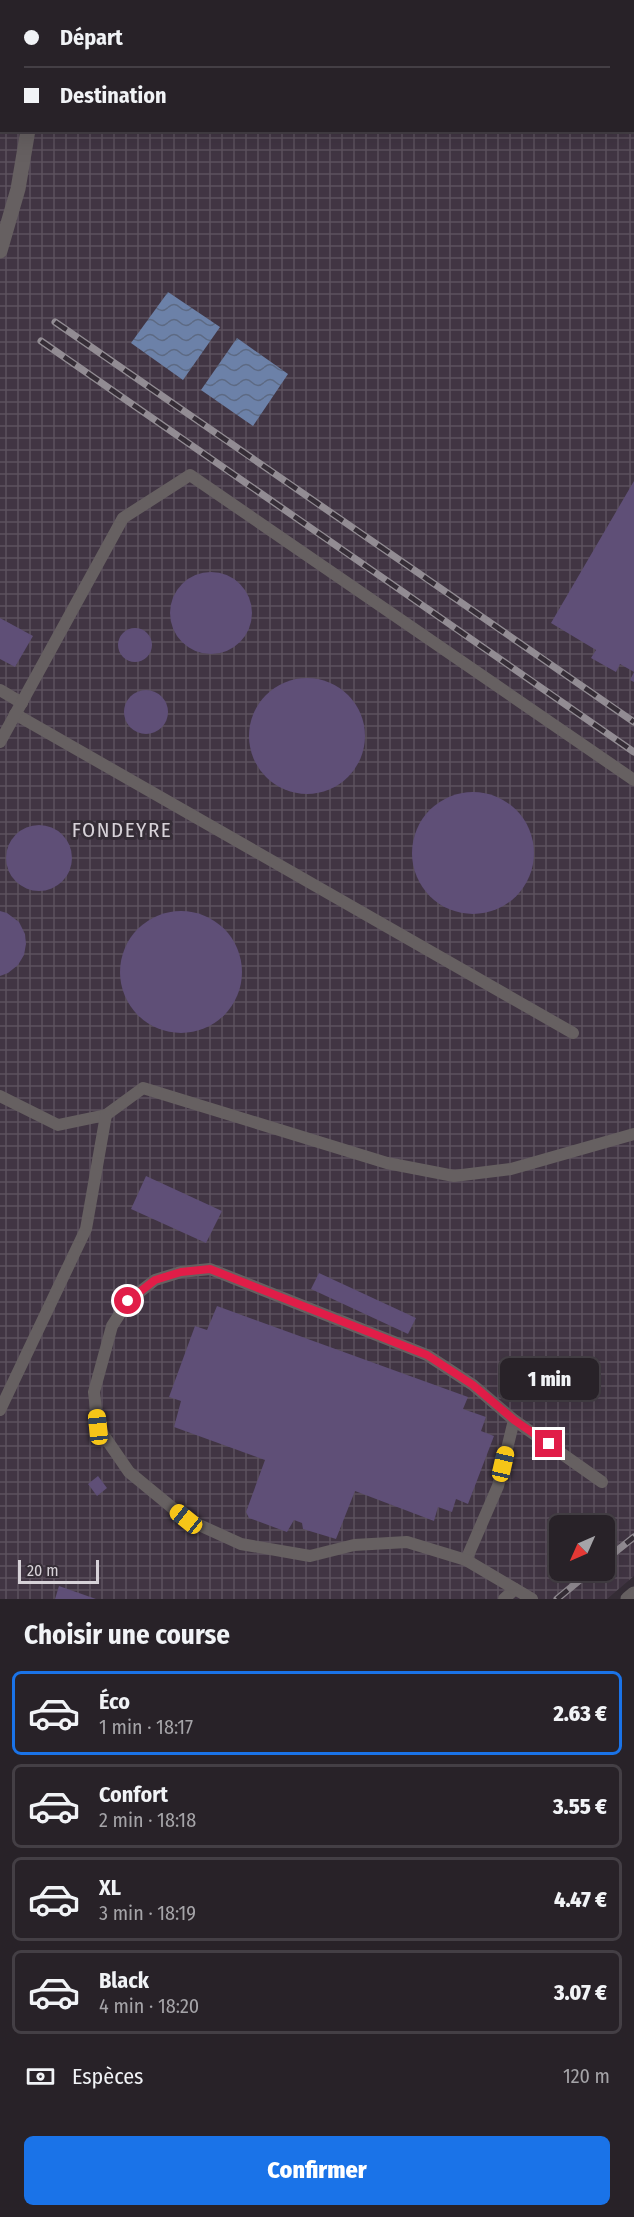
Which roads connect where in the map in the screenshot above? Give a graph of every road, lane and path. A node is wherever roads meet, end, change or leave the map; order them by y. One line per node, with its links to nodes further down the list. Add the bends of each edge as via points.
1 (28, 132): 2 (street, via 18,189)
2 (0, 251)
3 (0, 690): 4 (lane)
4 (22, 702): 5 (lane); 7 (lane, via 123,518 190,475)
5 (15, 714): 6 (lane); 8 (lane)
6 (0, 742)
7 (634, 780)
8 (573, 1033)
9 (0, 1096): 10 (lane, via 58,1125)
10 (106, 1115): 11 (lane, via 143,1088 387,1163 454,1176 512,1169); 12 (lane, via 86,1229)
11 (634, 1134)
12 (0, 1410)
13 (514, 1420): 14 (lane); 15 (lane, via 498,1486); 15 (lane, via 473,1385 427,1355 210,1269 155,1280 128,1301 112,1326 94,1392 98,1427 129,1472 186,1519 241,1544 310,1556 354,1545 407,1542)
14 (602, 1482)
15 (466, 1560): 16 (lane)
16 (515, 1589): 18 (lane); 19 (lane)
17 (634, 1594): 20 (street)
18 (504, 1599)
19 (532, 1599)
20 (628, 1599)

